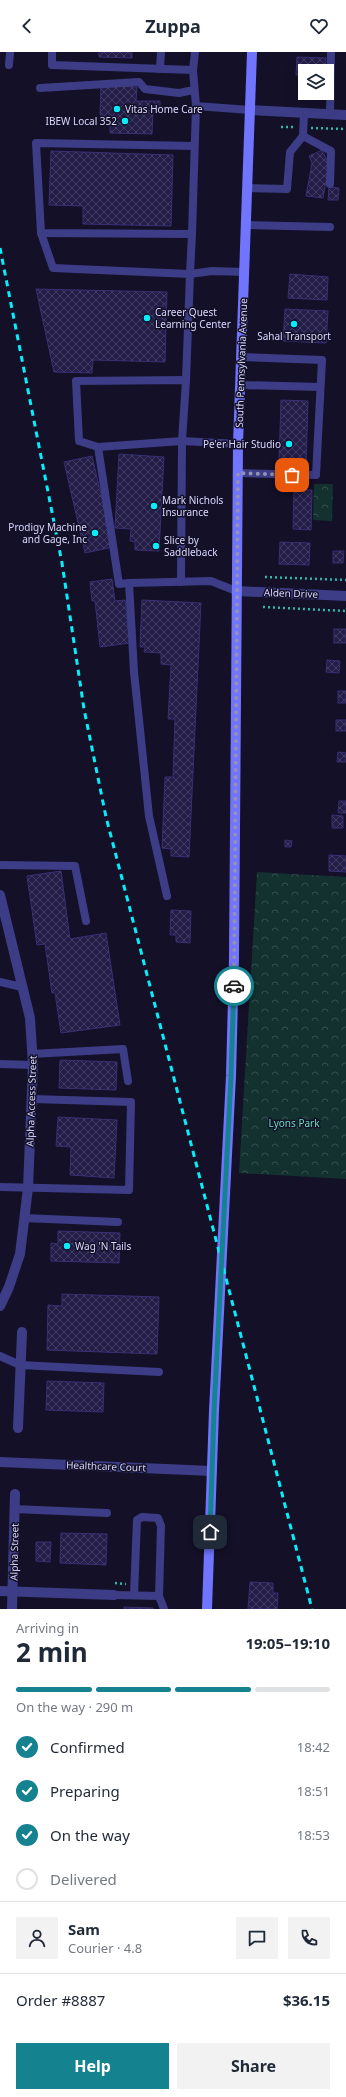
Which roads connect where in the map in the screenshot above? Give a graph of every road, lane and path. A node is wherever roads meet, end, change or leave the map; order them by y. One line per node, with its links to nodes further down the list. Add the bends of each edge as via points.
1 (10, 52): 7 (lane)
2 (52, 52): 8 (lane, via 52,65)
3 (161, 52): 8 (lane)
4 (194, 52): 9 (lane)
5 (252, 52): 13 (main road, South Pennsylvania Avenue)
6 (331, 52): 15 (lane)
7 (9, 65)
8 (160, 69): 9 (lane)
9 (193, 70): 11 (lane)
10 (40, 88): 11 (lane, via 139,82 145,89 179,93)
11 (194, 90): 12 (lane)
12 (196, 106): 13 (lane); 18 (lane)
13 (250, 110): 14 (street); 20 (main road, South Pennsylvania Avenue)
14 (304, 113): 15 (street); 17 (lane)
15 (330, 114): 16 (street)
16 (346, 115)
17 (303, 136): 19 (lane, via 331,151); 20 (lane, via 290,152 287,188)
18 (194, 146): 23 (lane, via 36,143); 24 (lane)
19 (330, 184)
20 (247, 188): 21 (main road, South Pennsylvania Avenue)
21 (246, 225): 22 (lane); 25 (main road, South Pennsylvania Avenue)
22 (330, 227)
23 (41, 233): 24 (lane); 26 (lane, via 53,268)
24 (192, 234): 26 (lane)
25 (244, 272): 26 (lane, via 212,271); 27 (main road, South Pennsylvania Avenue)
26 (190, 274): 28 (lane)
27 (241, 357): 29 (main road, South Pennsylvania Avenue); 30 (lane, via 322,360)
28 (186, 380): 31 (lane); 33 (lane, via 76,381 79,441)
29 (240, 385): 30 (lane); 32 (main road, South Pennsylvania Avenue)
30 (320, 387): 34 (lane, via 316,475)
31 (182, 441): 32 (lane); 33 (lane); 37 (lane)
32 (238, 444): 34 (main road, South Pennsylvania Avenue)
33 (98, 447): 38 (lane, via 118,584)
34 (238, 473): 39 (main road, South Pennsylvania Avenue)
35 (265, 577): 36 (path)
36 (346, 580)
37 (181, 582): 38 (lane); 39 (lane, via 211,581)
38 (129, 583): 45 (lane, via 134,672 149,816)
39 (236, 591): 40 (street, Alden Drive); 65 (main road, South Pennsylvania Avenue, via 234,958)
40 (346, 596)
41 (264, 607): 42 (path)
42 (346, 611)
43 (0, 865): 46 (lane, via 75,866)
44 (0, 895): 48 (street, Alpha Access Street)
45 (167, 896)
46 (86, 921)
47 (0, 982): 48 (lane)
48 (22, 986): 49 (street, Alpha Access Street, via 30,1018)
49 (32, 1054): 51 (street, Alpha Access Street); 52 (lane, via 123,1049)
50 (0, 1064): 51 (lane)
51 (33, 1065): 53 (street, Alpha Access Street)
52 (128, 1081)
53 (32, 1099): 55 (street, Alpha Access Street); 55 (lane, via 131,1102 129,1190)
54 (0, 1187): 55 (lane)
55 (28, 1188): 56 (street, Alpha Access Street)
56 (24, 1218): 57 (lane); 58 (street, Alpha Access Street, via 20,1254)
57 (118, 1222)
58 (0, 1306)
59 (22, 1332): 61 (street)
60 (0, 1356): 61 (lane)
61 (20, 1365): 62 (lane); 63 (street)
62 (159, 1372)
63 (18, 1428)
64 (0, 1462): 65 (street, Healthcare Court)
65 (212, 1471): 76 (main road, South Pennsylvania Avenue)
66 (15, 1494): 67 (street, Alpha Street)
67 (14, 1509): 68 (lane); 70 (street, Alpha Street)
68 (106, 1513)
69 (0, 1591): 70 (street)
70 (13, 1591): 71 (street); 74 (street, Alpha Street)
71 (114, 1595): 72 (lane)
72 (134, 1595): 73 (lane); 73 (lane, via 136,1525 137,1520 142,1517 158,1518 161,1523)
73 (159, 1596): 75 (lane)
74 (12, 1609)
75 (164, 1609)
76 (207, 1609)

